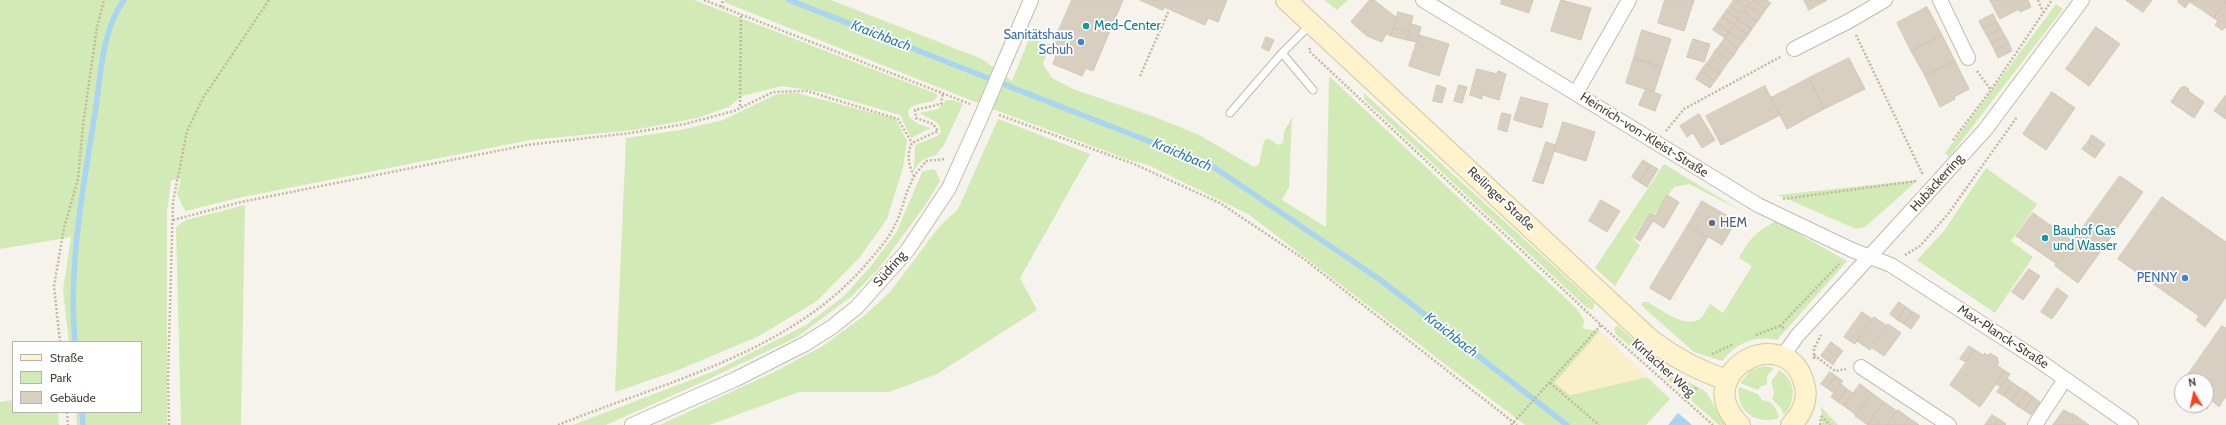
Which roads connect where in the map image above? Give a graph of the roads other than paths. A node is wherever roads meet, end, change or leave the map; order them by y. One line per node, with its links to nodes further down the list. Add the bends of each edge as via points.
1 (1031, 0): 20 (street, Südring, bridge, via 1003,65 987,115 959,162 949,188 907,251 857,307 832,327 804,344 736,379)
2 (1286, 0): 8 (main road, Reilinger Straße)
3 (1423, 0): 13 (street, Heinrich-von-Kleist-Straße)
4 (1630, 0): 13 (street)
5 (1885, 0): 9 (street)
6 (1940, 0): 11 (street)
7 (2082, 0): 15 (street, Hubäckerring, via 1985,130)
8 (1311, 23): 10 (lane); 19 (main road, Reilinger Straße, via 1651,340 1703,372)
9 (1794, 49)
10 (1282, 53): 12 (lane); 14 (lane)
11 (1968, 58)
12 (1313, 90)
13 (1576, 93): 15 (street, Heinrich-von-Kleist-Straße, via 1753,203)
14 (1230, 113)
15 (1871, 257): 16 (street, Hubäckerring, via 1797,336); 18 (street, Max-Planck-Straße, via 1891,265)
16 (1782, 357): 19 (main road, via 1765,353 1749,357 1736,366); 22 (main road, via 1799,370 1806,391 1802,412)
17 (1862, 367): 23 (street)
18 (2065, 378): 24 (street); 25 (street, Max-Planck-Straße)
19 (1727, 380): 21 (main road, via 1726,401)
20 (632, 425)
21 (1740, 425)
22 (1791, 425)
23 (1949, 425)
24 (2035, 425)
25 (2131, 425)

